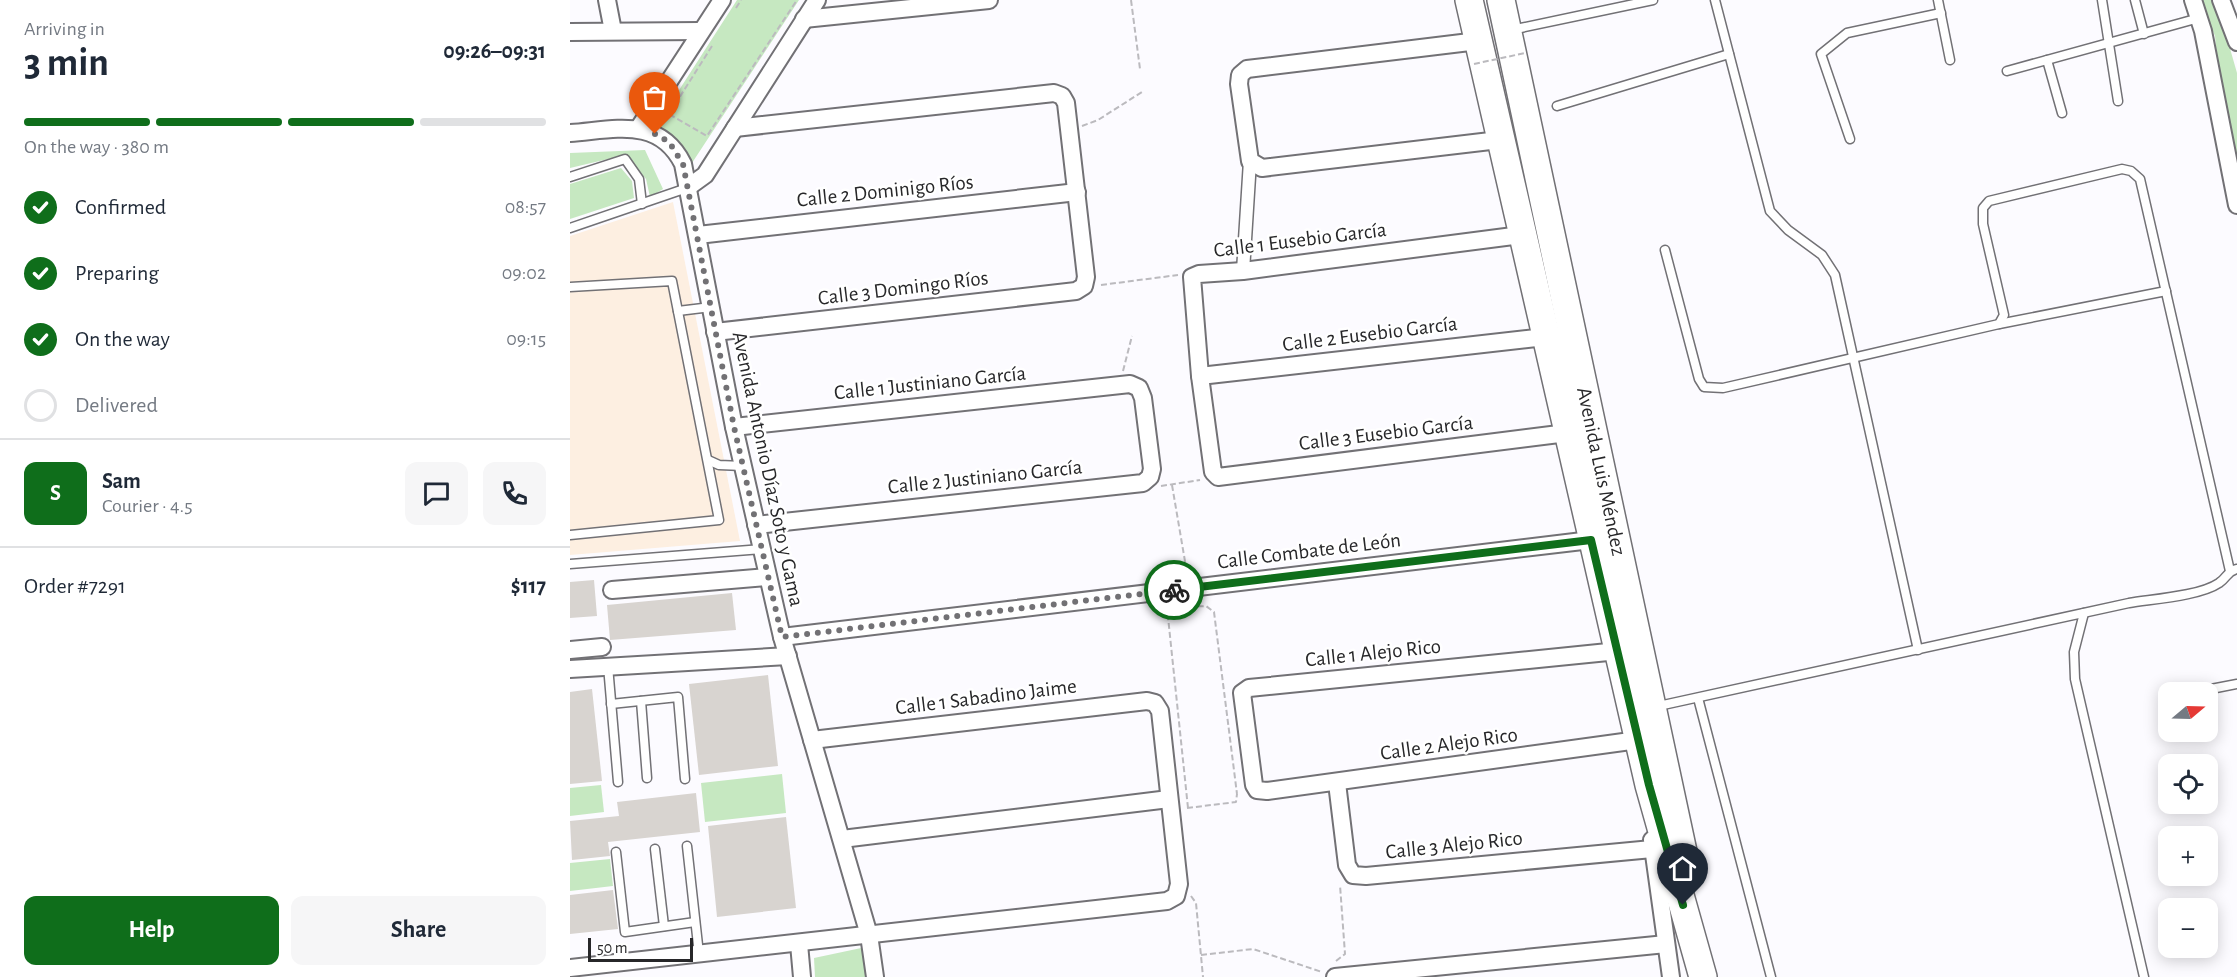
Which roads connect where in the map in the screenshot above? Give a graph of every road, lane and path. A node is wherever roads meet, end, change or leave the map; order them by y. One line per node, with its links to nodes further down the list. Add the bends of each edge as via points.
1 (607, 0): 22 (street)
2 (741, 0): 17 (path)
3 (797, 0): 25 (path, via 707,136 669,114)
4 (817, 0): 20 (street)
5 (989, 0): 20 (street)
6 (1131, 0): 33 (path)
7 (1469, 0): 28 (main road, Avenida Luis Méndez)
8 (1501, 0): 21 (main road, Avenida Luis Méndez)
9 (1653, 0): 16 (lane)
10 (1715, 0): 30 (lane)
11 (1938, 0): 18 (lane)
12 (2102, 0): 27 (lane)
13 (2135, 0): 24 (lane)
14 (2193, 0): 19 (street)
15 (2221, 0): 26 (street)
16 (1611, 4): 21 (lane)
17 (729, 5): 25 (street)
18 (1941, 14): 31 (lane); 43 (lane, via 1847,33 1821,54)
19 (2199, 18): 24 (lane); 50 (street)
20 (804, 19): 39 (street)
21 (1507, 30): 99 (main road, Avenida Luis Méndez)
22 (613, 31): 23 (street); 25 (street)
23 (570, 32)
24 (2144, 34): 27 (lane)
25 (709, 35): 40 (street)
26 (2237, 42)
27 (2110, 43): 32 (lane); 36 (lane)
28 (1476, 52): 29 (path, bridge); 44 (main road, Avenida Luis Méndez); 45 (street, via 1247,69 1240,75 1239,84)
29 (1525, 53)
30 (1729, 54): 37 (lane); 66 (lane, via 1770,211 1822,255 1835,275)
31 (1950, 60)
32 (2047, 60): 34 (lane); 38 (lane)
33 (1140, 69)
34 (2007, 71)
35 (1142, 92): 41 (path, via 1098,120)
36 (2118, 101)
37 (1557, 106)
38 (2062, 113)
39 (735, 128): 41 (street, via 1054,93 1066,103); 47 (street, via 705,175)
40 (638, 129): 42 (street); 47 (street, Avenida Antonio Díaz Soto y Gama, via 669,142 683,164)
41 (1070, 129): 48 (street)
42 (570, 133)
43 (1850, 139)
44 (1499, 140): 45 (street, via 1262,168); 53 (main road, Avenida Luis Méndez)
45 (1250, 161): 55 (street)
46 (570, 177): 49 (lane, via 625,159 639,179)
47 (687, 188): 49 (lane); 52 (street, Avenida Antonio Díaz Soto y Gama)
48 (1077, 192): 52 (street, Calle 2 Dominigo Ríos); 57 (street)
49 (642, 204): 51 (lane)
50 (2237, 205)
51 (570, 228)
52 (698, 235): 60 (street, Avenida Antonio Díaz Soto y Gama)
53 (1521, 235): 55 (street, Calle 1 Eusebio García); 65 (main road, Avenida Luis Méndez)
54 (1665, 249): 66 (lane, via 1704,387 1723,388)
55 (1242, 271): 56 (street, Calle 1 Eusebio García)
56 (1199, 274): 57 (path, Calle 1 Eusebio García); 67 (street, via 1192,277)
57 (1085, 282): 63 (street, Calle 3 Domingo Ríos, via 1076,291)
58 (570, 287): 61 (lane, via 672,281)
59 (2166, 291): 62 (lane); 62 (lane, via 2140,179 2131,171 2122,170 1989,201 1983,208 1983,224 2004,315); 81 (lane)
60 (711, 307): 61 (lane); 63 (street, Avenida Antonio Díaz Soto y Gama)
61 (678, 311): 71 (lane)
62 (1999, 324): 66 (lane)
63 (716, 332): 69 (street, Avenida Antonio Díaz Soto y Gama)
64 (1132, 336): 68 (path)
65 (1545, 336): 67 (street, Calle 2 Eusebio García); 70 (main road, Avenida Luis Méndez)
66 (1853, 358): 90 (lane)
67 (1200, 376): 73 (street)
68 (1124, 385): 69 (street, Calle 1 Justiniano García); 74 (street, via 1139,388 1143,398 1152,469)
69 (734, 427): 72 (street, Avenida Antonio Díaz Soto y Gama)
70 (1567, 433): 73 (street, Calle 3 Eusebio García); 78 (main road, Avenida Luis Méndez)
71 (708, 460): 72 (lane, via 719,465); 77 (lane, via 719,520)
72 (743, 466): 76 (street, Avenida Antonio Díaz Soto y Gama)
73 (1215, 475): 75 (path)
74 (1143, 483): 75 (path, via 1155,487); 76 (street, Calle 2 Justiniano García)
75 (1172, 485): 83 (path)
76 (756, 525): 79 (street, Avenida Antonio Díaz Soto y Gama)
77 (570, 536)
78 (1591, 540): 83 (street, Calle Combate de León); 89 (main road, Avenida Luis Méndez)
79 (762, 549): 80 (lane); 82 (street, Avenida Antonio Díaz Soto y Gama)
80 (570, 564)
81 (2233, 570): 85 (lane, via 2219,584 2196,591)
82 (768, 577): 84 (street); 86 (street, Avenida Antonio Díaz Soto y Gama)
83 (1190, 588): 86 (street, Calle Combate de León)
84 (612, 590)
85 (2084, 613): 90 (lane); 135 (lane, via 2074,652 2075,679)
86 (782, 637): 91 (street, Avenida Antonio Díaz Soto y Gama)
87 (602, 647): 88 (street)
88 (570, 650)
89 (1617, 651): 101 (main road, Avenida Luis Méndez); 107 (street, Calle 1 Alejo Rico, via 1249,688 1242,693 1254,785 1257,790)
90 (1918, 651): 96 (lane)
91 (788, 657): 92 (street); 100 (street, Avenida Antonio Díaz Soto y Gama)
92 (608, 666): 93 (street); 98 (lane)
93 (570, 669)
94 (2237, 684): 95 (lane)
95 (2218, 688)
96 (1698, 698): 99 (lane); 134 (lane)
97 (641, 701): 98 (lane); 102 (lane); 103 (lane, via 678,697)
98 (611, 704): 104 (lane)
99 (1654, 707): 123 (main road, Avenida Luis Méndez, via 1683,840)
100 (812, 740): 109 (street, Calle 1 Sabadino Jaime, via 1147,701 1155,703 1160,711); 111 (street, Avenida Antonio Díaz Soto y Gama)
101 (1638, 740): 105 (street, Calle 2 Alejo Rico); 106 (main road, Avenida Luis Méndez)
102 (647, 778)
103 (685, 779)
104 (618, 782)
105 (1337, 783): 107 (street, Calle 2 Alejo Rico); 116 (street)
106 (1649, 785): 114 (street, Avenida Luis Méndez); 123 (main road, Avenida Luis Méndez)
107 (1267, 790): 108 (path)
108 (1237, 794): 110 (path, via 1236,802); 110 (path, via 1214,612 1206,606 1180,608 1168,617)
109 (1170, 805): 110 (path); 111 (street); 117 (street, via 1179,884)
110 (1188, 808)
111 (842, 839): 120 (street, Avenida Antonio Díaz Soto y Gama)
112 (687, 846): 118 (lane)
113 (655, 849): 119 (lane)
114 (1652, 849): 116 (street, Calle 3 Alejo Rico, via 1366,876 1353,875); 122 (street, Avenida Luis Méndez)
115 (616, 852): 119 (lane, via 625,932)
116 (1347, 865): 127 (path, via 1340,886 1346,944)
117 (1176, 896): 120 (street, via 1167,901); 125 (path, via 1194,898)
118 (695, 922): 119 (lane); 124 (lane)
119 (664, 926)
120 (869, 935): 121 (street); 129 (street, Avenida Antonio Díaz Soto y Gama)
121 (799, 944): 124 (street); 128 (street)
122 (1666, 944): 127 (street); 132 (street, Avenida Luis Méndez)
123 (1695, 944): 133 (main road, Avenida Luis Méndez)
124 (699, 954): 126 (street)
125 (1201, 956): 130 (path); 131 (path, via 1252,949 1320,970)
126 (570, 968)
127 (1333, 971)
128 (802, 977)
129 (876, 977)
130 (1203, 977)
131 (1324, 977)
132 (1671, 977)
133 (1703, 977)
134 (1771, 977)
135 (2144, 977)

